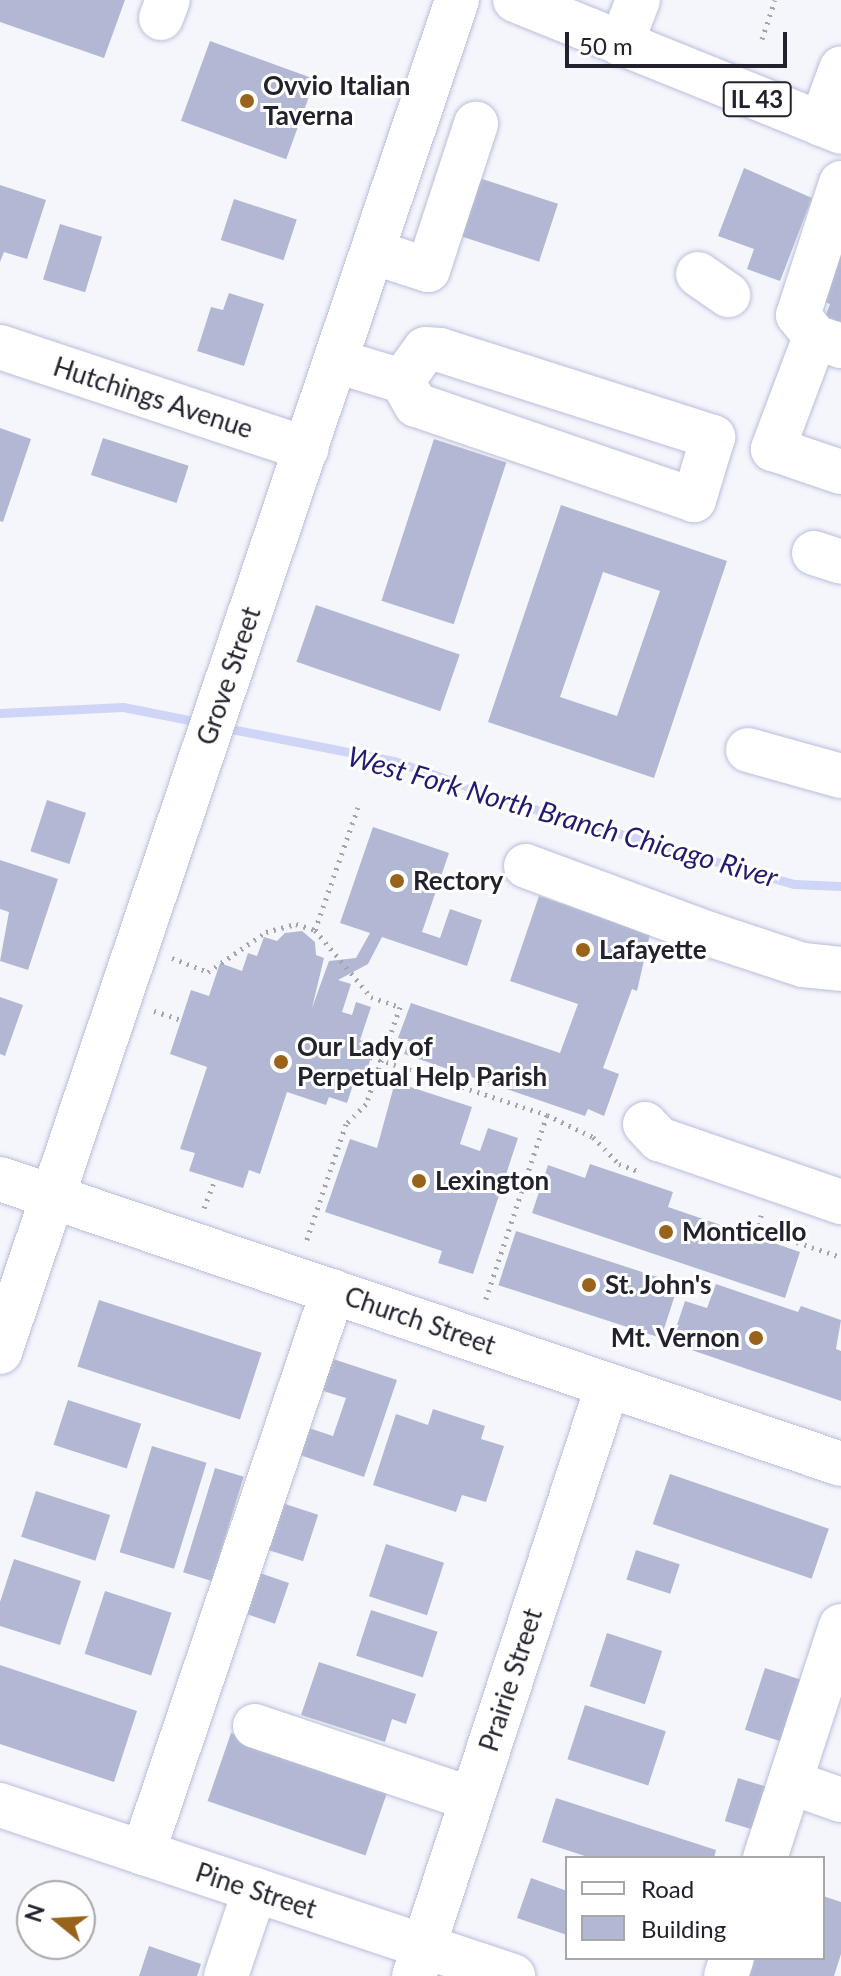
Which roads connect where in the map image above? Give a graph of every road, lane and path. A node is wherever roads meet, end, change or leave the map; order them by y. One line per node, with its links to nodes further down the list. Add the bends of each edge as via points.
1 (457, 0): 11 (street, Grove Street)
2 (515, 0): 6 (street, IL 43)
3 (638, 0): 6 (street)
4 (775, 0): 5 (path)
5 (762, 39)
6 (621, 44): 9 (street, IL 43)
7 (841, 69): 9 (street)
8 (476, 124): 11 (street, via 428,270)
9 (831, 128)
10 (841, 183): 12 (street, via 798,315)
11 (373, 252): 14 (street, Grove Street)
12 (828, 342): 17 (street, via 773,449)
13 (0, 347): 16 (street, Hutchings Avenue)
14 (336, 361): 15 (street); 16 (street, Grove Street)
15 (402, 381): 15 (street, via 425,349 440,350 713,437 694,500 416,405)
16 (306, 449): 32 (street, Grove Street)
17 (841, 472)
18 (748, 750): 19 (street)
19 (841, 776)
20 (358, 807): 22 (path)
21 (526, 866): 24 (street, via 803,965)
22 (315, 930): 23 (path, via 296,924 266,932 208,972); 28 (path, via 371,997 400,1007)
23 (172, 958)
24 (841, 969)
25 (154, 1011): 26 (path)
26 (181, 1020)
27 (371, 1057): 28 (path)
28 (382, 1060): 35 (path, via 366,1104 346,1124); 37 (path, via 547,1115)
29 (645, 1124): 33 (street, via 659,1139)
30 (0, 1179): 32 (street, Church Street)
31 (215, 1179): 34 (path)
32 (52, 1196): 36 (street, Church Street); 38 (street, Grove Street)
33 (841, 1202)
34 (204, 1208)
35 (306, 1242)
36 (333, 1291): 39 (street, Church Street); 47 (street)
37 (484, 1304)
38 (0, 1352)
39 (608, 1385): 40 (street, Church Street); 44 (street, Prairie Street)
40 (841, 1464)
41 (841, 1626): 43 (street)
42 (255, 1726): 44 (street)
43 (790, 1782): 45 (street); 48 (street)
44 (472, 1799): 50 (street, Prairie Street)
45 (841, 1800)
46 (0, 1805): 47 (street, Pine Street)
47 (143, 1853): 49 (street, Pine Street)
48 (766, 1856)
49 (255, 1890): 50 (street, Pine Street); 51 (street)
50 (419, 1961): 52 (street, Pine Street)
51 (226, 1976)
52 (513, 1976)

